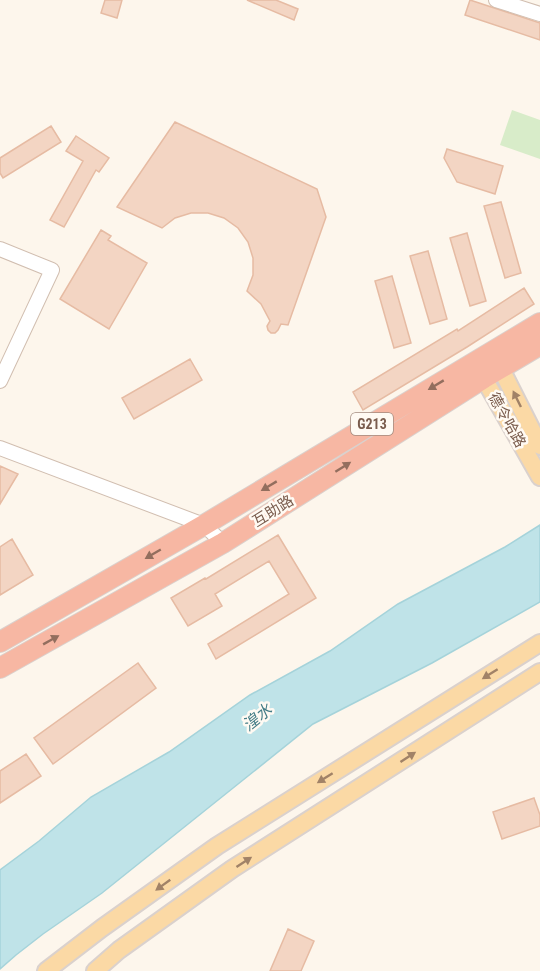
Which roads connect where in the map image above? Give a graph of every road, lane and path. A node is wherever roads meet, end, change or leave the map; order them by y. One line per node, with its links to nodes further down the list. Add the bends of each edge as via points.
1 (496, 0): 2 (street)
2 (540, 14)
3 (0, 249): 8 (street, via 52,270)
4 (540, 322): 6 (highway, 互助路 / G213)
5 (540, 345): 6 (highway, 互助路 / G213)
6 (497, 360): 7 (highway, 互助路 / G213); 9 (main road, 德令哈路, one-way to 6)
7 (479, 370): 11 (main road, 德令哈路); 12 (highway, 互助路 / G213, one-way to 12); 13 (highway, 互助路 / G213, one-way to 7)
8 (0, 381)
9 (540, 446)
10 (0, 448): 12 (street)
11 (540, 477)
12 (204, 525): 13 (street); 14 (highway, 互助路 / G213, one-way to 14)
13 (223, 543): 16 (highway, 互助路 / G213, one-way to 13)
14 (0, 642)
15 (540, 643): 18 (main road, one-way to 18, via 217,846)
16 (0, 668)
17 (540, 672): 19 (main road, one-way to 17, via 232,869)
18 (46, 971)
19 (95, 971)

